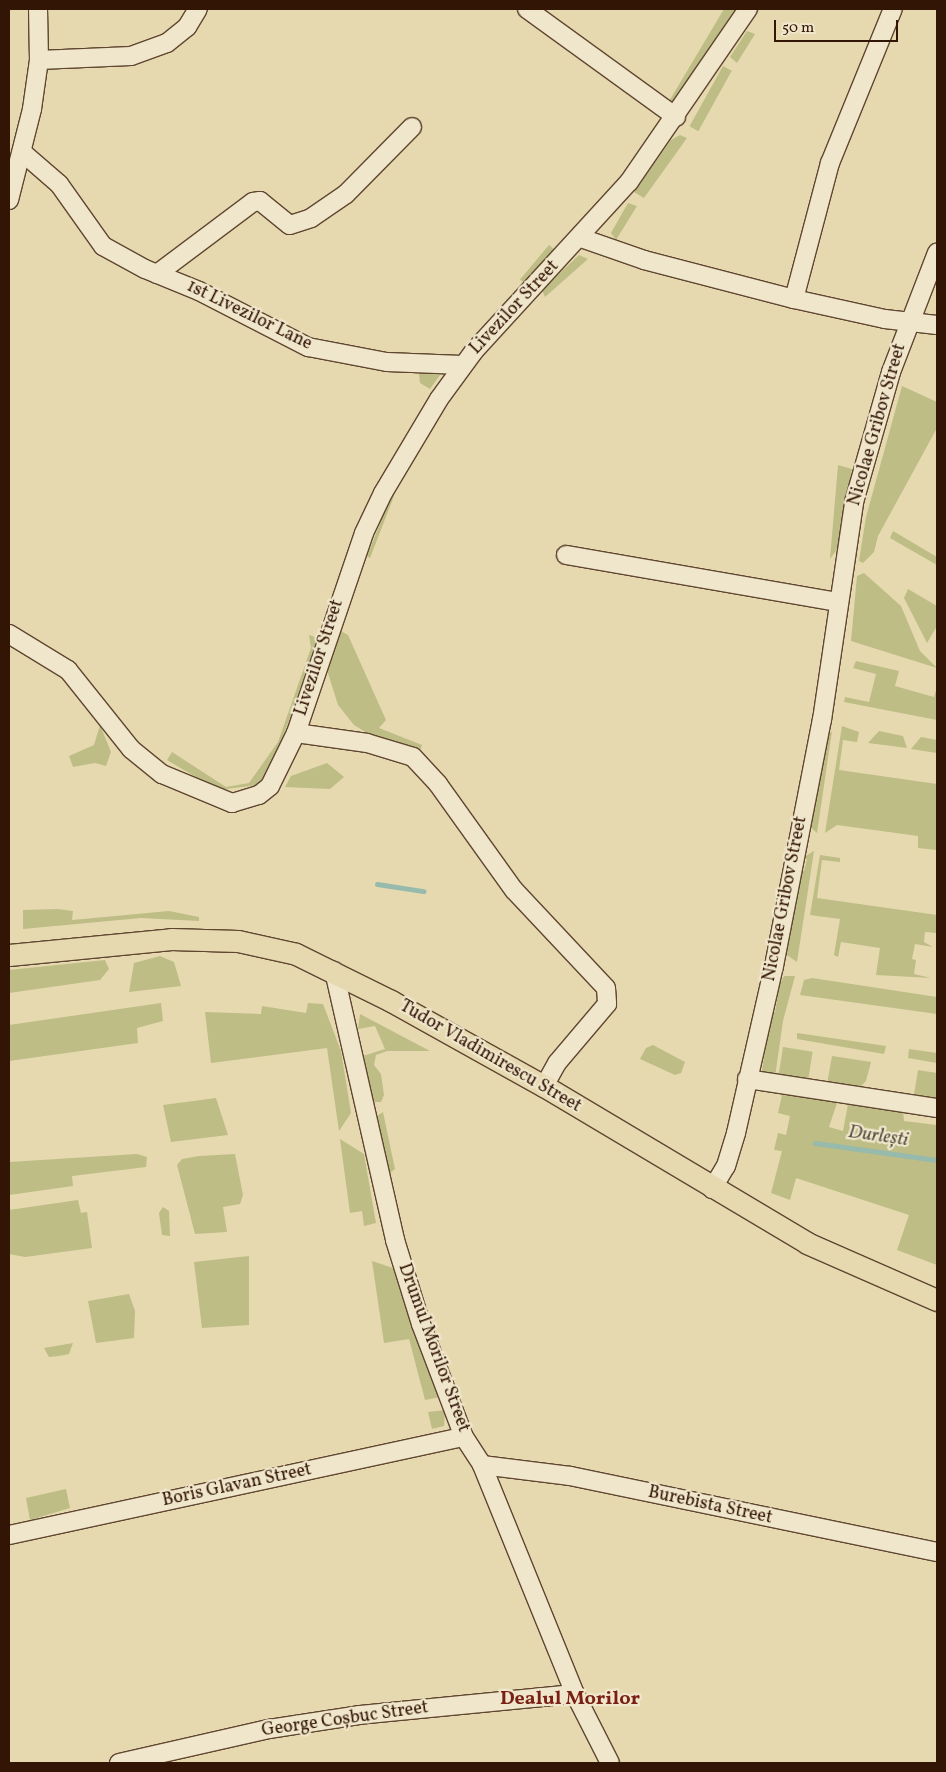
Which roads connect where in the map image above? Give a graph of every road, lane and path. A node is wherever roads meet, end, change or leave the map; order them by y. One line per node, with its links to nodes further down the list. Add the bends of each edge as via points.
1 (38, 9): 6 (street)
2 (198, 9): 6 (street, via 176,36 145,52 106,60)
3 (527, 9): 7 (street)
4 (748, 9): 7 (street, Livezilor Street)
5 (893, 9): 14 (street, via 830,163)
6 (39, 60): 9 (street)
7 (676, 117): 11 (street, Livezilor Street)
8 (412, 127): 13 (street, 1st Livezilor Lane, via 346,194 311,218 290,225 260,202 253,202)
9 (22, 152): 10 (street); 13 (street, 1st Livezilor Lane, via 59,184 103,246)
10 (9, 200)
11 (581, 238): 14 (street, via 644,260); 17 (street, Livezilor Street)
12 (937, 253): 15 (street, Nicolae Gribov Street)
13 (157, 274): 17 (street, 1st Livezilor Lane, via 237,309 308,347 387,362)
14 (794, 299): 15 (street)
15 (910, 321): 16 (street); 19 (street, Nicolae Gribov Street, via 891,372 854,502)
16 (937, 325)
17 (462, 365): 21 (street, Livezilor Street, via 383,492 364,533)
18 (566, 555): 19 (street)
19 (838, 602): 24 (street, Nicolae Gribov Street, via 822,720 774,966)
20 (9, 634): 21 (street, via 68,670 143,760 162,774 217,799 232,803 260,795 270,786)
21 (296, 733): 25 (street, Livezilor Street, via 367,743 412,756 438,784 514,890 606,988 607,1004 560,1058)
22 (9, 955): 23 (main road, Tudor Vladimirescu Street, via 141,941 211,940 264,946)
23 (334, 970): 25 (main road, Tudor Vladimirescu Street); 29 (street, Drumul Morilor Street, via 395,1240 421,1324)
24 (747, 1080): 26 (street); 27 (street, Nicolae Gribov Street, via 726,1166)
25 (544, 1086): 27 (main road, Tudor Vladimirescu Street)
26 (937, 1108)
27 (712, 1189): 28 (main road, Tudor Vladimirescu Street, via 807,1243)
28 (937, 1300)
29 (464, 1437): 30 (street, Drumul Morilor Street); 31 (street, Boris Glavan Street)
30 (482, 1465): 32 (street, Burebista Street, via 570,1476); 33 (street, Drumul Morilor Street)
31 (9, 1535)
32 (937, 1552)
33 (575, 1694): 34 (street, George Coșbuc Street, via 359,1715 270,1729); 35 (street, Drumul Morilor Street)
34 (119, 1763)
35 (610, 1763)

